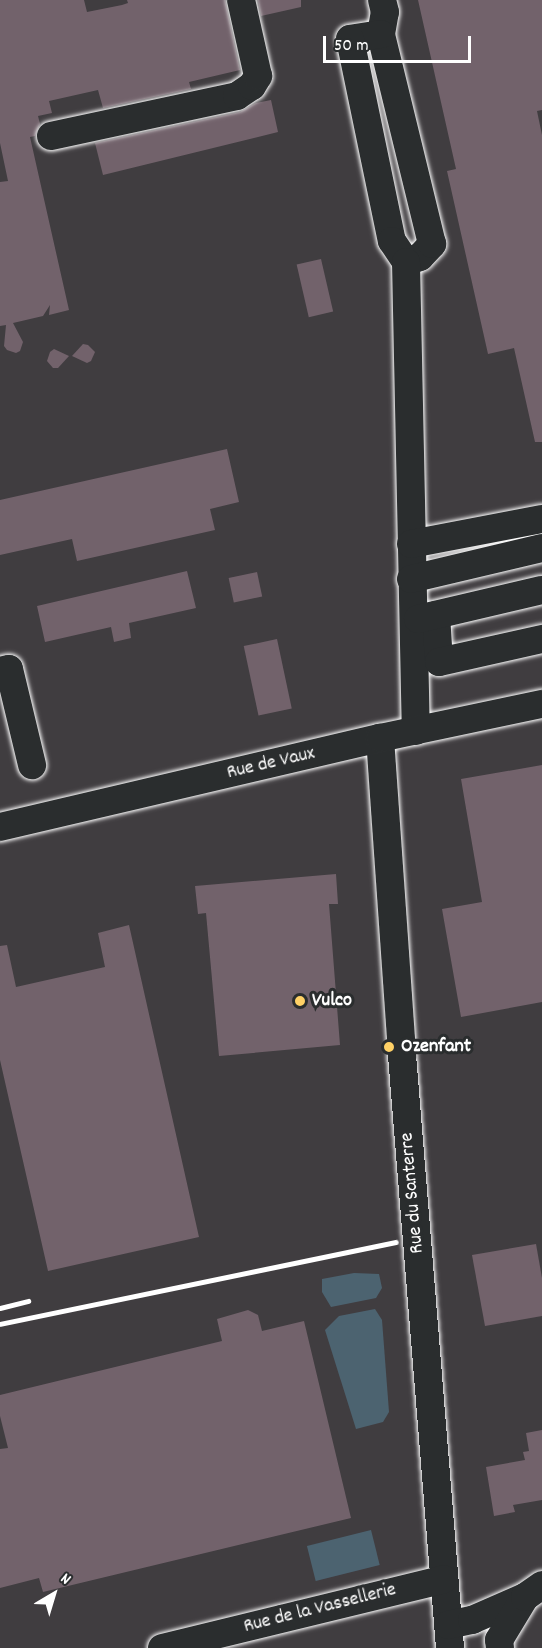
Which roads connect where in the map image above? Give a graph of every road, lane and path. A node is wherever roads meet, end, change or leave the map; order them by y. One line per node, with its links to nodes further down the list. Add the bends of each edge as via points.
1 (241, 0): 3 (street, via 258,76 252,86 237,96)
2 (382, 0): 5 (street, via 385,12 381,34 350,39 393,241 406,262)
3 (51, 136)
4 (542, 519): 5 (street)
5 (411, 544): 7 (street)
6 (542, 548): 7 (street)
7 (411, 579): 9 (street)
8 (542, 590): 9 (street)
9 (424, 618): 10 (street, via 439,662); 13 (street)
10 (542, 639)
11 (0, 671): 15 (street, via 9,669)
12 (542, 704): 13 (street, Rue de Vaux)
13 (416, 731): 14 (street, Rue de Vaux)
14 (380, 738): 16 (street, Rue de Vaux); 17 (street, Rue du Santerre)
15 (32, 765)
16 (0, 826)
17 (444, 1579): 19 (street, Rue du Santerre); 20 (street, Rue de la Vassellerie)
18 (534, 1591): 19 (street, via 472,1620); 21 (street, via 499,1640)
19 (449, 1636)
20 (162, 1648)
21 (500, 1648)

